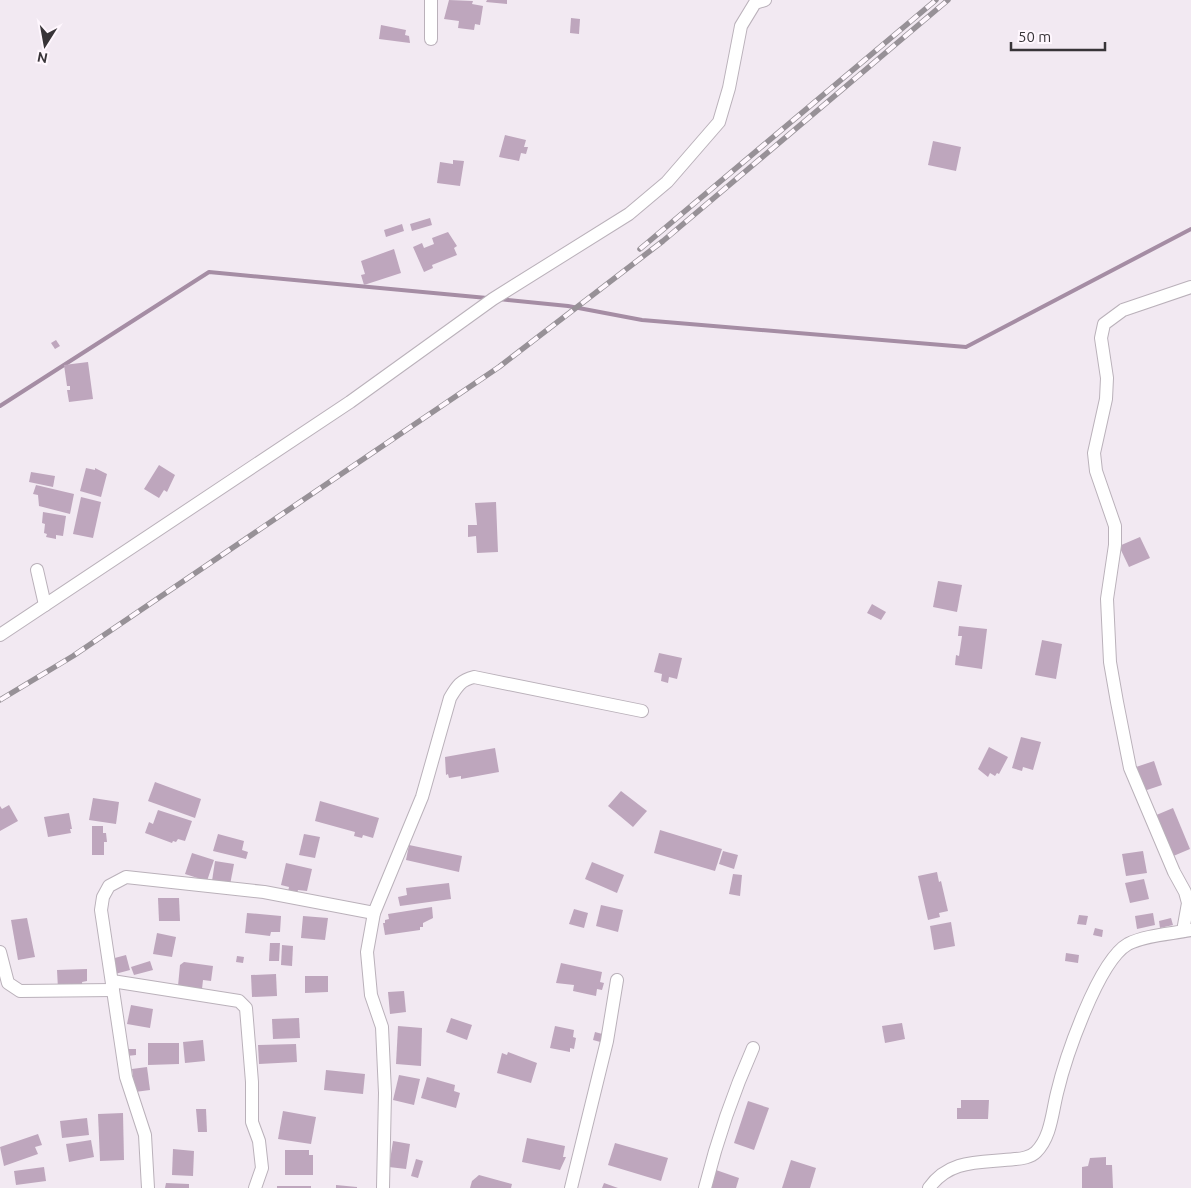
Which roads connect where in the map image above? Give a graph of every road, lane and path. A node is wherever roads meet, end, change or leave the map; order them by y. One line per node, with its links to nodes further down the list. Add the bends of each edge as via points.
1 (431, 0): 3 (street)
2 (765, 0): 6 (street, via 755,3 741,26 719,122 667,182 629,214 493,299 350,402)
3 (431, 39)
4 (1191, 287): 10 (street, via 1123,310 1104,324 1101,338 1107,378 1106,399 1094,453 1096,471 1115,526 1107,599 1114,686 1130,768 1185,892)
5 (37, 570): 6 (street)
6 (45, 605): 7 (street)
7 (0, 635)
8 (642, 711): 9 (street, via 474,677 464,679 450,698 422,797)
9 (374, 913): 13 (street, via 264,892 126,877 109,886 101,910); 17 (street, via 367,952 372,995 382,1027 385,1093)
10 (1187, 930): 20 (street, via 1129,944 1117,952 1103,972 1064,1062 1046,1140 1034,1154 1021,1159 964,1164 948,1169)
11 (0, 952): 13 (street, via 8,983 20,991)
12 (617, 980): 18 (street)
13 (112, 985): 15 (street, via 126,1077 145,1135); 16 (street, via 239,1001 246,1008 252,1122 259,1140 262,1168)
14 (753, 1048): 19 (street, via 739,1079)
15 (148, 1188)
16 (255, 1188)
17 (383, 1188)
18 (572, 1188)
19 (705, 1188)
20 (929, 1188)

